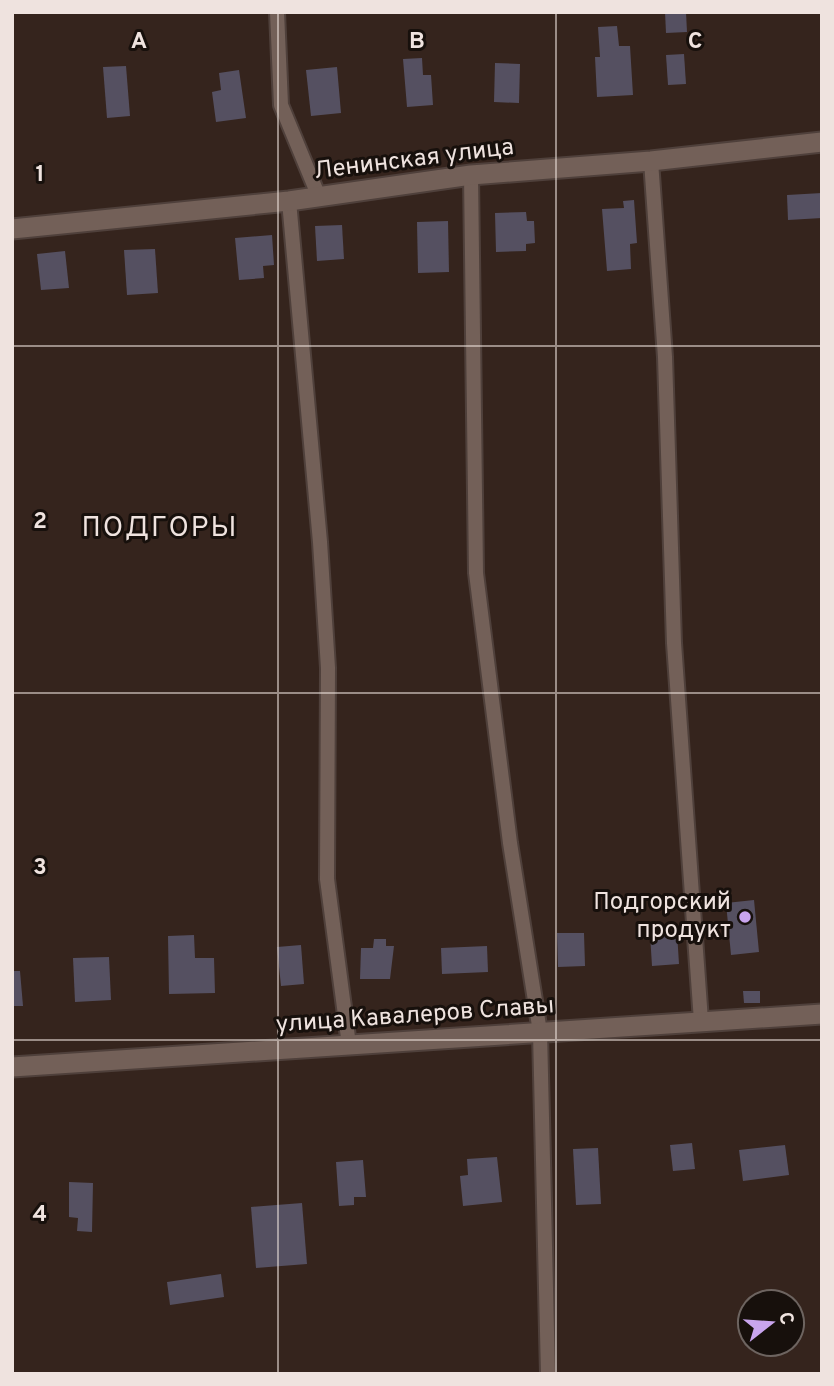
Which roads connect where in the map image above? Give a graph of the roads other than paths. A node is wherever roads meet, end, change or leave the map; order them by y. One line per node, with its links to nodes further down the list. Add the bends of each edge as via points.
1 (277, 12): 5 (lane, via 281,105)
2 (822, 142): 3 (street, Ленинская улица)
3 (652, 161): 4 (street, Ленинская улица); 9 (lane, via 665,357 674,643)
4 (471, 175): 5 (street, Ленинская улица); 10 (lane, via 476,573 510,843)
5 (320, 197): 6 (street, Ленинская улица)
6 (289, 201): 7 (street, Ленинская улица); 11 (lane, via 328,668 327,879)
7 (12, 229)
8 (822, 1014): 9 (street, улица Кавалеров Славы)
9 (701, 1021): 10 (street, улица Кавалеров Славы)
10 (540, 1032): 11 (street, улица Кавалеров Славы); 13 (lane)
11 (349, 1045): 12 (street, улица Кавалеров Славы)
12 (12, 1068)
13 (548, 1374)

